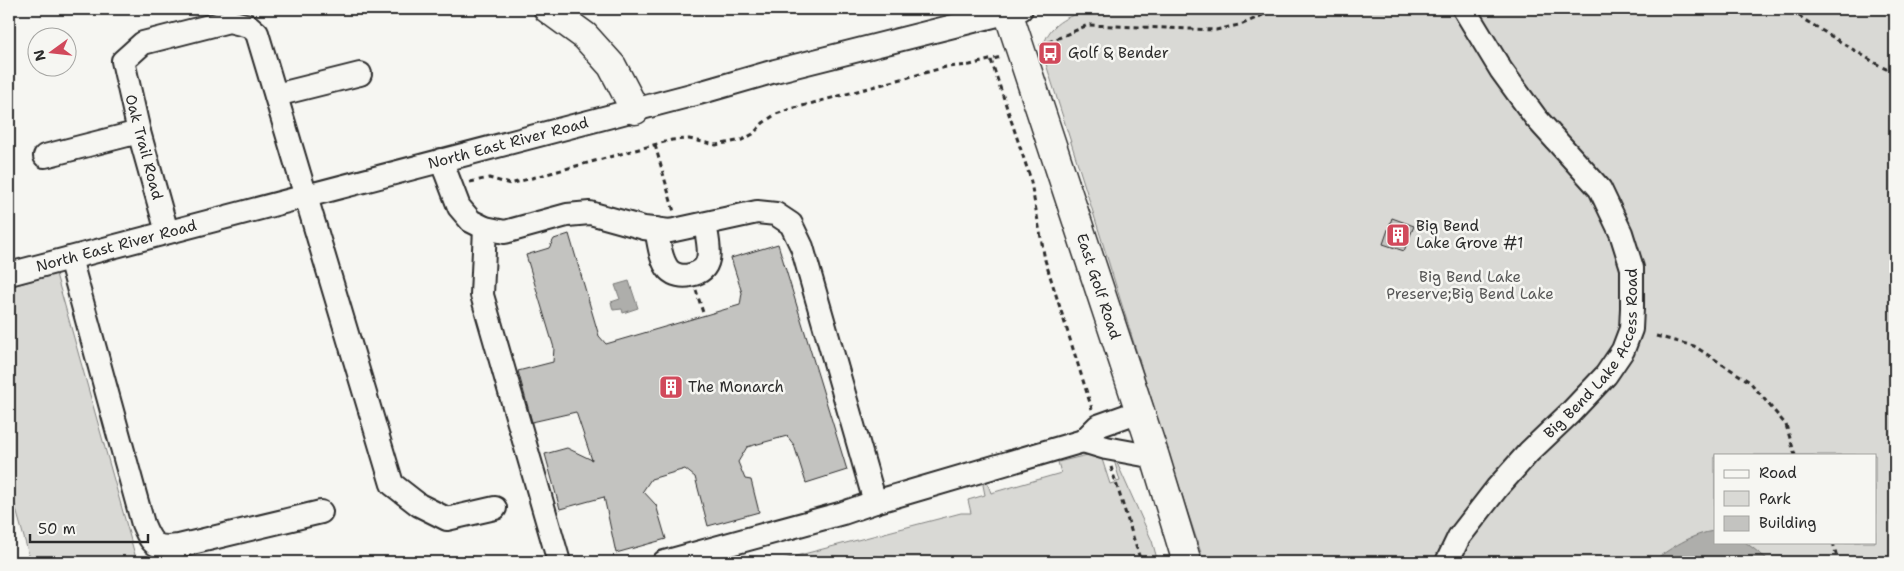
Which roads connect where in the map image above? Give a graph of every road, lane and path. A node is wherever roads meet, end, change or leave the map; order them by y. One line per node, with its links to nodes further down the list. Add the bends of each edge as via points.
1 (548, 9): 10 (main road, via 585,36 612,66)
2 (1276, 9): 6 (path, via 1243,24 1216,30 1088,25)
3 (1464, 9): 37 (street, Big Bend Lake Access Road, via 1501,70 1536,118 1600,190 1621,233 1632,268 1632,308 1631,329 1606,375 1497,488 1459,537)
4 (1792, 9): 7 (path, via 1803,19)
5 (1012, 10): 10 (street, North East River Road); 24 (main road, East Golf Road)
6 (1044, 45)
7 (1895, 73)
8 (360, 74): 9 (street)
9 (276, 96): 11 (street, Oak Trail Road, via 257,33 249,26 229,21 143,43 123,61); 15 (street)
10 (635, 110): 13 (street, North East River Road)
11 (139, 132): 12 (street); 19 (street, Oak Trail Road)
12 (45, 156)
13 (441, 160): 15 (street, North East River Road); 17 (street, via 459,207 471,221)
14 (472, 182): 23 (path, via 490,178 510,184 672,140 689,139 716,145 742,140 753,134 763,122 791,109 946,67 991,60 1030,177 1044,260)
15 (306, 195): 19 (street, North East River Road); 30 (street, via 392,484 419,505 447,519)
16 (705, 224): 18 (street, via 670,231); 18 (street, via 709,260 705,269 687,276 669,270 663,260); 29 (street, via 757,212 776,214 791,224 802,247)
17 (486, 228): 18 (street, via 505,232 567,215 590,213); 33 (street, via 482,295)
18 (656, 229)
19 (167, 232): 20 (street, North East River Road)
20 (70, 258): 21 (street, North East River Road); 31 (street, via 150,540 164,548 179,546)
21 (9, 274)
22 (1656, 336): 26 (path, via 1694,346 1750,382 1786,425)
23 (1093, 410)
24 (1140, 411): 25 (street, via 1098,426); 27 (main road, East Golf Road)
25 (1084, 441): 27 (street); 29 (street)
26 (1795, 454)
27 (1155, 457): 36 (main road, East Golf Road)
28 (1110, 464): 35 (path)
29 (875, 502): 34 (street)
30 (495, 508)
31 (321, 512)
32 (1834, 544): 38 (path)
33 (558, 562)
34 (664, 562)
35 (1141, 562)
36 (1187, 562)
37 (1447, 562)
38 (1838, 562)

